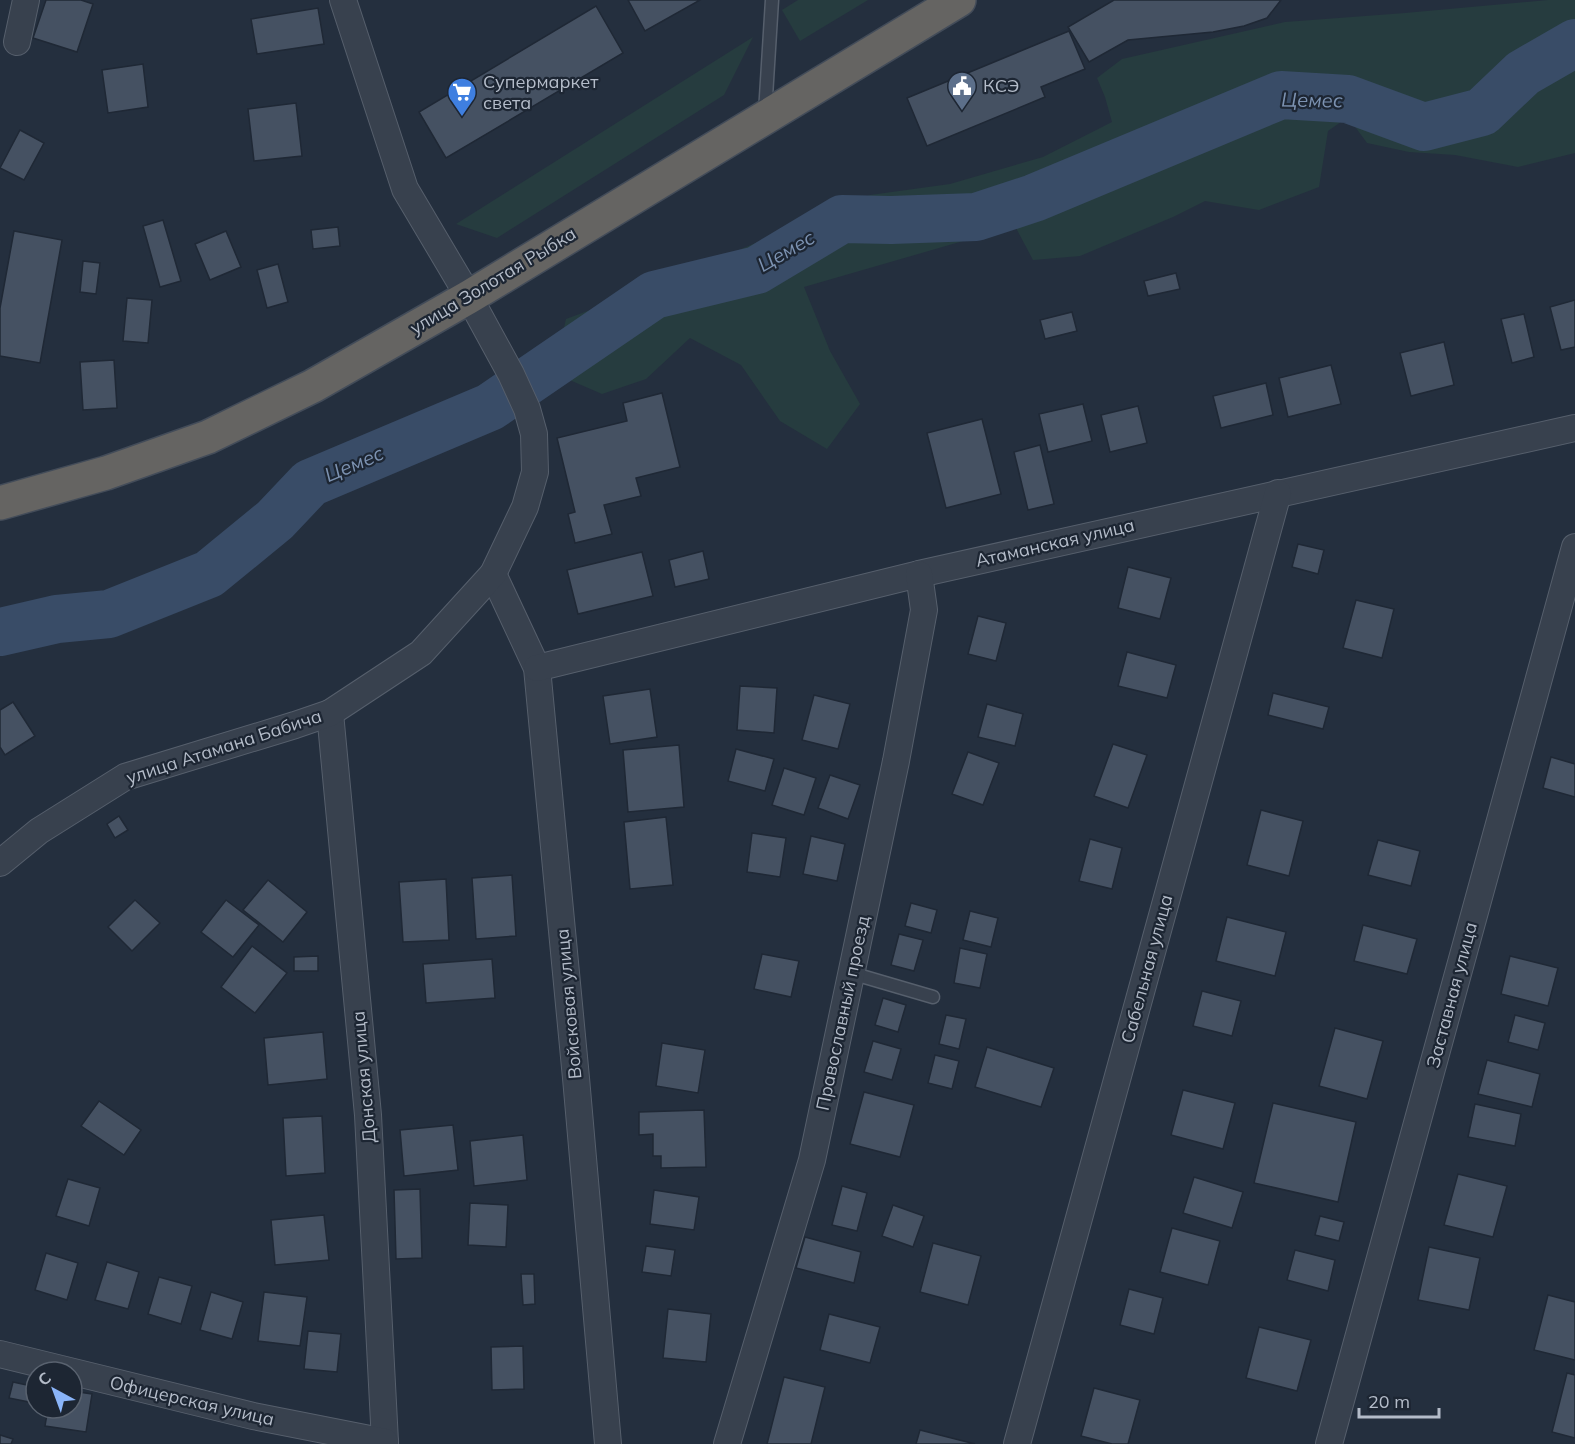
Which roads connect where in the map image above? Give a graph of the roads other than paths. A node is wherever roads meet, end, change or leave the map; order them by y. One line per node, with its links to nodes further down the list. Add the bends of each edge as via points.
1 (26, 0): 5 (street)
2 (343, 0): 7 (street, улица Атамана Бабича, via 405,189)
3 (772, 0): 6 (lane)
4 (959, 0): 6 (highway, улица Золотая Рыбка)
5 (17, 42)
6 (765, 117): 7 (highway, улица Золотая Рыбка)
7 (469, 297): 10 (highway, улица Золотая Рыбка, via 313,386 207,437 106,473); 12 (street, улица Атамана Бабича, via 511,374 534,434 535,472 525,507)
8 (1575, 428): 9 (street, Атаманская улица)
9 (1278, 493): 13 (street, Атаманская улица); 23 (street, Сабельная улица)
10 (0, 503)
11 (1575, 547): 24 (street, Заставная улица)
12 (493, 574): 14 (street, Войсковая улица); 15 (street, улица Атамана Бабича, via 421,653)
13 (919, 574): 14 (street, Атаманская улица); 17 (street, Православный проезд, via 924,610)
14 (537, 668): 21 (street, Войсковая улица)
15 (330, 713): 16 (street, улица Атамана Бабича, via 125,777 39,831); 20 (street, Донская улица, via 368,1115)
16 (0, 863)
17 (851, 973): 18 (lane); 22 (street, Православный проезд, via 812,1160)
18 (933, 997)
19 (0, 1354): 20 (street, Офицерская улица, via 253,1416)
20 (386, 1443)
21 (608, 1444)
22 (728, 1444)
23 (1017, 1444)
24 (1329, 1444)

